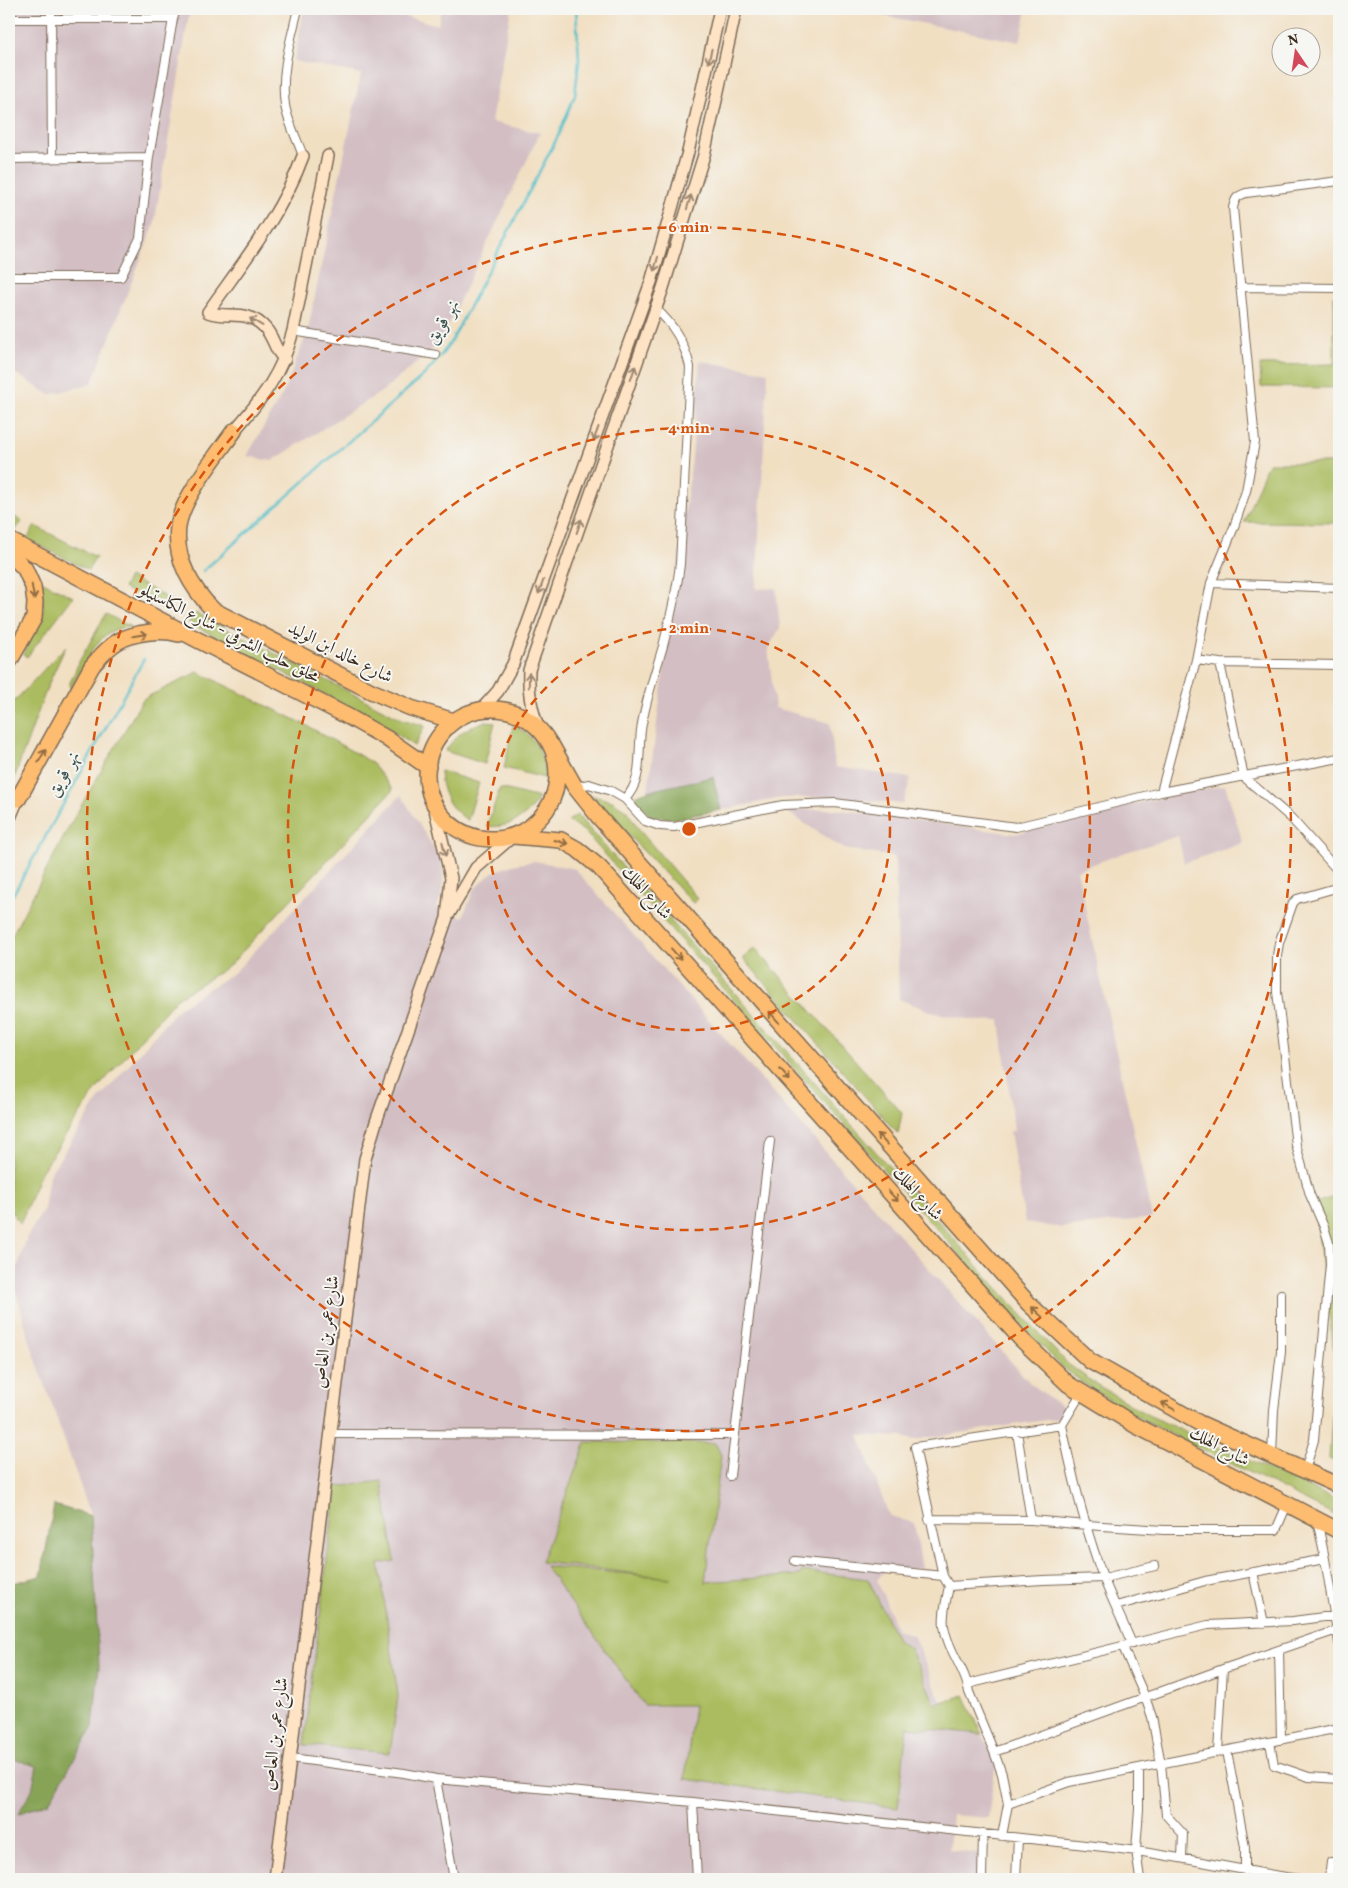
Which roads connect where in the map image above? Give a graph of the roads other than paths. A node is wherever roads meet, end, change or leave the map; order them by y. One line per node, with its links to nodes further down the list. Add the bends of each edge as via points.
1 (51, 9): 7 (street)
2 (176, 9): 8 (street)
3 (298, 9): 9 (street, via 284,86 285,107)
4 (720, 9): 32 (main road, one-way to 32, via 688,152 651,282 513,664 498,691)
5 (736, 9): 18 (main road, one-way to 5, via 704,155)
6 (9, 19): 7 (street)
7 (51, 19): 8 (street); 13 (street)
8 (173, 19): 11 (street)
9 (304, 156): 21 (main road, one-way to 9, via 267,330 254,319 208,312 275,216)
10 (328, 156): 19 (main road)
11 (149, 157): 13 (street); 15 (street, via 140,238 121,277)
12 (9, 159): 13 (street)
13 (52, 159)
14 (1339, 181): 16 (street, via 1238,196 1233,208)
15 (9, 277)
16 (1240, 286): 17 (street); 25 (street, via 1255,442 1246,491)
17 (1339, 288)
18 (656, 309): 34 (main road, one-way to 18, via 530,705 529,670); 42 (street, via 682,342 690,367 680,564 663,647 644,712 637,779)
19 (293, 332): 20 (street); 21 (main road)
20 (436, 355)
21 (285, 359): 22 (main road, via 260,401)
22 (234, 431): 33 (highway, شارع خالد ابن الوليد, via 195,487 178,526 184,569 201,597 213,610 370,691)
23 (9, 540): 27 (highway, محلق حلب الشرقي - شارع الكاستيلو)
24 (9, 552): 29 (highway, one-way to 29, via 25,569 35,602 34,618)
25 (1211, 583): 26 (street); 28 (street)
26 (1339, 588)
27 (196, 639): 37 (highway, محلق حلب الشرقي - شارع الكاستيلو, via 349,717); 41 (highway, one-way to 27, via 92,666 105,652 130,636 160,631)
28 (1196, 660): 30 (street); 40 (street)
29 (9, 662)
30 (1220, 663): 31 (street); 38 (street)
31 (1339, 665)
32 (481, 710): 33 (highway); 34 (highway, via 512,712)
33 (454, 721): 37 (highway, via 439,737)
34 (538, 728): 35 (highway)
35 (552, 746): 39 (highway, شارع الهلك); 46 (highway, via 557,767 556,789 547,809 532,825)
36 (1339, 758): 38 (street)
37 (428, 767): 43 (highway)
38 (1244, 777): 40 (street); 47 (street, via 1291,818)
39 (575, 787): 42 (street, via 589,784); 57 (highway, شارع الهلك, one-way to 39, via 1199,1423 1090,1361 1029,1304)
40 (1161, 792): 42 (street, via 1016,827 835,802 783,805 674,827 660,826 644,821)
41 (18, 799): 44 (main road); 45 (main road)
42 (625, 799)
43 (433, 801): 46 (highway, via 444,817 467,833 494,839); 49 (main road, شارع عمر بن العاص, one-way to 49, via 451,878)
44 (9, 813)
45 (9, 820)
46 (513, 836): 49 (main road, via 476,868); 52 (highway, شارع الهلك, one-way to 52, via 561,840 599,867 1020,1338 1068,1384)
47 (1339, 872)
48 (1339, 887): 58 (street, via 1293,902 1277,956 1277,992 1296,1145 1310,1196 1329,1243 1330,1264 1314,1440)
49 (447, 918): 55 (main road, شارع عمر بن العاص, via 365,1159)
50 (770, 1141): 56 (street)
51 (1281, 1294): 57 (street, via 1281,1352)
52 (1082, 1392): 53 (street); 61 (highway, شارع الهلك, via 1135,1424)
53 (1062, 1425): 54 (street); 65 (street)
54 (1017, 1432): 62 (street, via 914,1447); 64 (street)
55 (331, 1434): 56 (street); 90 (main road, شارع عمر بن العاص)
56 (735, 1435): 59 (street)
57 (1272, 1455): 58 (highway, شارع الهلك)
58 (1305, 1470): 60 (highway, شارع الهلك)
59 (730, 1476)
60 (1339, 1486)
61 (1287, 1504): 63 (highway, شارع الهلك); 65 (street, via 1276,1530)
62 (929, 1519): 64 (street); 71 (street)
63 (1316, 1519): 66 (highway, شارع الهلك); 67 (street)
64 (1031, 1520): 65 (street)
65 (1086, 1526): 72 (street)
66 (1339, 1530)
67 (1325, 1559): 70 (street); 75 (street)
68 (795, 1561): 71 (street)
69 (1155, 1566): 72 (street)
70 (1253, 1572): 74 (street, via 1205,1581); 76 (street)
71 (943, 1576): 73 (street)
72 (1104, 1578): 73 (street); 74 (street)
73 (949, 1586): 83 (street, via 943,1624 948,1644)
74 (1116, 1606): 79 (street)
75 (1337, 1615): 76 (street); 77 (street)
76 (1264, 1623): 79 (street, via 1208,1625)
77 (1337, 1630): 78 (street); 81 (street)
78 (1339, 1643)
79 (1132, 1644): 80 (street)
80 (1123, 1647): 83 (street); 84 (street)
81 (1279, 1650): 82 (street); 86 (street)
82 (1223, 1669): 84 (street); 88 (street)
83 (968, 1684): 89 (street)
84 (1145, 1697): 89 (street); 91 (street)
85 (1339, 1728): 86 (street)
86 (1281, 1740): 87 (street)
87 (1270, 1742): 88 (street); 94 (street, via 1274,1765 1309,1777)
88 (1222, 1751): 91 (street); 103 (street, via 1245,1847)
89 (994, 1752): 96 (street)
90 (290, 1758): 93 (street); 104 (main road, شارع عمر بن العاص)
91 (1161, 1764): 92 (street); 101 (street, via 1166,1815 1183,1834)
92 (1139, 1768): 96 (street, via 1069,1782); 100 (street)
93 (436, 1779): 95 (street); 105 (street)
94 (1339, 1779)
95 (693, 1802): 97 (street); 106 (street)
96 (1008, 1804): 98 (street)
97 (983, 1833): 98 (street); 107 (street)
98 (1002, 1836): 99 (street)
99 (1018, 1838): 100 (street); 108 (street)
100 (1136, 1850): 101 (street); 109 (street)
101 (1182, 1857): 103 (street)
102 (1339, 1862): 111 (street, via 1331,1862)
103 (1245, 1871): 110 (street)
104 (275, 1879)
105 (454, 1879)
106 (697, 1879)
107 (982, 1879)
108 (1016, 1879)
109 (1140, 1879)
110 (1299, 1879)
111 (1329, 1879)

